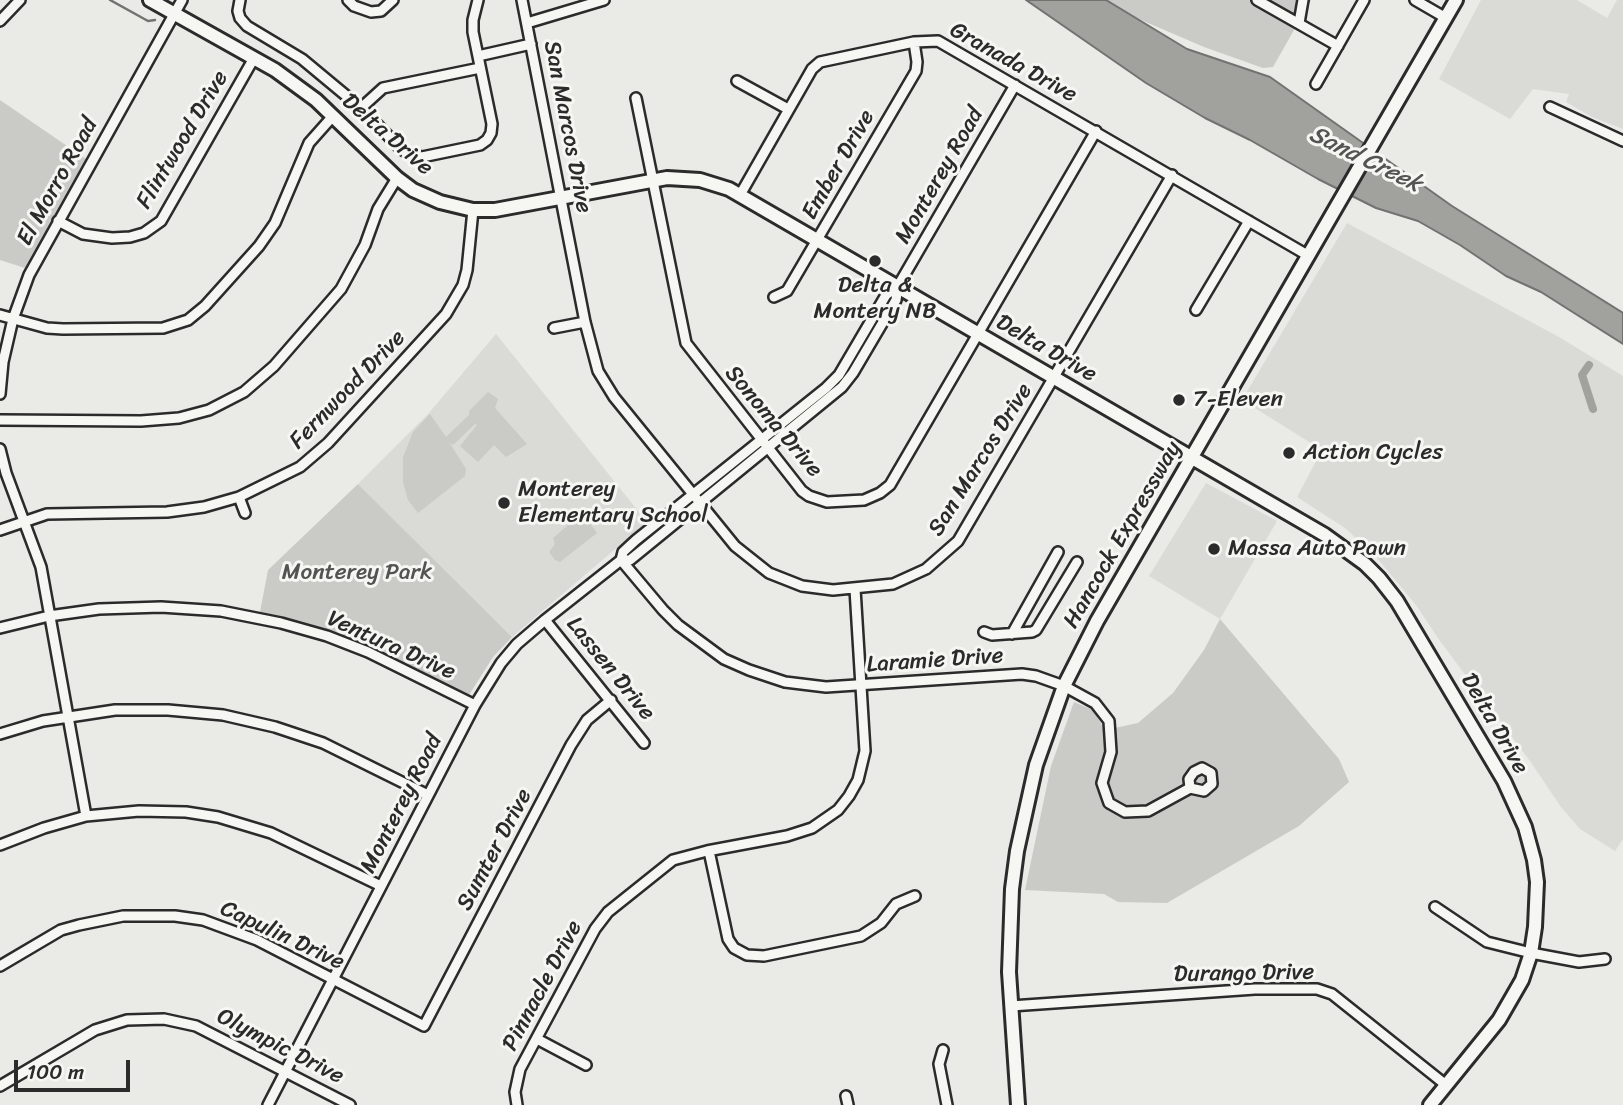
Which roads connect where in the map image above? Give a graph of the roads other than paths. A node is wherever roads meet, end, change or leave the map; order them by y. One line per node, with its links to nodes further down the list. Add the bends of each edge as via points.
1 (20, 0): 17 (street)
2 (150, 0): 15 (main road, Delta Drive)
3 (182, 0): 15 (street, El Morro Road)
4 (240, 0): 31 (street, via 238,11 247,26 302,59)
5 (348, 0): 6 (street, via 371,12 381,11)
6 (393, 0)
7 (478, 0): 23 (street, via 472,20)
8 (522, 0): 18 (street, San Marcos Drive)
9 (604, 0): 18 (street)
10 (1257, 0): 19 (street)
11 (1303, 0): 19 (street)
12 (1364, 0): 22 (street)
13 (1415, 0): 16 (street)
14 (1456, 0): 16 (main road, Hancock Expressway)
15 (174, 13): 24 (main road, Delta Drive); 42 (street, El Morro Road)
16 (1446, 18): 45 (main road, Hancock Expressway)
17 (0, 22)
18 (527, 23): 21 (street, San Marcos Drive)
19 (1299, 23): 22 (street)
20 (914, 42): 28 (street, Granada Drive, via 938,41); 32 (street, Granada Drive, via 820,62); 44 (street, Ember Drive, via 916,71)
21 (531, 44): 23 (street); 40 (street, San Marcos Drive)
22 (1338, 46): 27 (street)
23 (478, 55): 25 (street)
24 (254, 58): 33 (main road, Delta Drive); 42 (street, Flintwood Drive, via 161,221 137,235 112,237 83,234)
25 (480, 68): 31 (street, via 383,88); 31 (street, via 492,124 487,140 480,145 422,157 410,155)
26 (737, 81): 32 (street)
27 (1316, 84)
28 (1015, 85): 34 (street, Granada Drive); 46 (street, Monterey Road)
29 (636, 98): 38 (street, Sonoma Drive)
30 (1550, 107): 35 (street)
31 (361, 108)
32 (788, 109): 39 (street, Granada Drive)
33 (333, 116): 37 (main road, Delta Drive); 50 (street, via 309,143 275,223 259,247 188,320 163,328 63,329)
34 (1096, 131): 36 (street, Granada Drive); 53 (street, Sonoma Drive)
35 (1623, 141)
36 (1172, 175): 43 (street, Granada Drive); 54 (street, San Marcos Drive)
37 (397, 178): 41 (main road, Delta Drive, via 426,197); 56 (street, via 341,289 274,366 244,392 209,410 179,418)
38 (652, 180): 39 (main road, Delta Drive, via 683,177 715,183); 40 (main road, Delta Drive); 57 (street, Sonoma Drive, via 686,344)
39 (740, 195): 44 (main road, Delta Drive)
40 (561, 198): 41 (main road, Delta Drive); 51 (street, San Marcos Drive)
41 (473, 210): 62 (street, Fernwood Drive, via 467,270 446,314 314,456)
42 (58, 221): 50 (street, El Morro Road, via 29,275)
43 (1249, 221): 45 (street, Granada Drive); 48 (street)
44 (817, 240): 46 (main road, Delta Drive); 47 (street, Ember Drive, via 787,292)
45 (1309, 256): 60 (main road, Hancock Expressway)
46 (898, 286): 53 (main road, Delta Drive); 57 (street, Monterey Road, via 886,295 839,375); 58 (street, Monterey Road, via 896,300 848,380)
47 (774, 297)
48 (1196, 310)
49 (0, 315): 50 (street)
50 (13, 319): 55 (street, El Morro Road)
51 (585, 322): 52 (street); 61 (street, San Marcos Drive, via 592,356 604,382)
52 (554, 328)
53 (978, 334): 54 (main road, Delta Drive); 58 (street, Sonoma Drive, via 890,485 873,497 827,502 809,496)
54 (1054, 379): 60 (main road, Delta Drive); 70 (street, San Marcos Drive, via 958,541 910,577)
55 (0, 394)
56 (0, 420)
57 (762, 439): 58 (street, Sonoma Drive); 61 (street, Monterey Road)
58 (769, 448): 63 (street, Monterey Road)
59 (0, 449): 65 (street)
60 (1192, 458): 77 (main road, Hancock Expressway); 91 (main road, Delta Drive, via 1346,548 1380,578 1397,601 1504,782 1525,827 1536,882)
61 (693, 493): 63 (street, San Marcos Drive); 68 (street, Monterey Road, via 623,552)
62 (239, 498): 64 (street); 65 (street, Fernwood Drive, via 186,510 59,512)
63 (699, 503): 68 (street, Monterey Road, via 630,560); 70 (street, San Marcos Drive, via 734,546 769,573 802,586)
64 (244, 513)
65 (25, 520): 66 (street, Fernwood Drive); 71 (street, via 41,567)
66 (0, 530)
67 (1058, 552): 75 (street)
68 (621, 560): 72 (street, Monterey Road); 76 (street, Laramie Drive, via 663,610 724,659 785,682)
69 (1077, 562): 75 (street, via 1036,630)
70 (855, 589): 76 (street, Pinnacle Drive)
71 (49, 616): 73 (street, Ventura Drive); 79 (street, Ventura Drive, via 161,607 256,617 368,652); 80 (street)
72 (545, 620): 78 (street, Lassen Drive); 79 (street, Monterey Road, via 501,663)
73 (0, 628)
74 (984, 632): 75 (street)
75 (1012, 634)
76 (863, 685): 77 (street, Laramie Drive, via 1022,674); 87 (street, Pinnacle Drive, via 866,751 854,788 838,810 799,833)
77 (1064, 686): 83 (street, Laramie Drive, via 1096,703 1109,721 1111,752 1102,783 1109,803 1125,812 1148,811); 95 (main road, Hancock Expressway, via 1036,765 1017,851 1010,914)
78 (611, 701): 82 (street, Lassen Drive); 96 (street, Sumter Drive, via 580,730)
79 (475, 705): 84 (street, Monterey Road)
80 (68, 716): 81 (street); 84 (street, via 168,710 251,720 323,743); 85 (street)
81 (0, 734)
82 (644, 743)
83 (1190, 788)
84 (428, 795): 88 (street, Monterey Road)
85 (86, 816): 86 (street); 88 (street, via 161,811 218,817 287,839)
86 (0, 845)
87 (709, 851): 89 (street, via 724,928 734,947 747,956 861,936 881,923 896,904); 97 (street, Pinnacle Drive, via 673,860 600,920)
88 (381, 886): 94 (street, Monterey Road)
89 (915, 896)
90 (1435, 907): 91 (street, via 1487,942)
91 (1531, 953): 92 (street, via 1579,962); 101 (main road, Delta Drive, via 1522,980 1499,1020)
92 (1605, 960)
93 (0, 965): 94 (street, Capulin Drive, via 61,930 152,915 203,920 228,928)
94 (332, 980): 96 (street, Capulin Drive); 100 (street, Monterey Road)
95 (1011, 1006): 101 (street, Durango Drive, via 1317,989 1332,994); 107 (main road, Hancock Expressway)
96 (424, 1026)
97 (537, 1039): 99 (street); 105 (street, Pinnacle Drive, via 520,1069)
98 (943, 1050): 106 (street, via 939,1064)
99 (586, 1065)
100 (285, 1071): 102 (street, Olympic Drive, via 196,1026 144,1018 95,1030); 103 (street, Monterey Road); 104 (street, Olympic Drive)
101 (1447, 1085): 108 (main road, Delta Drive)
102 (0, 1086)
103 (268, 1105)
104 (350, 1105)
105 (517, 1105)
106 (947, 1105)
107 (1018, 1105)
108 (1430, 1105)

